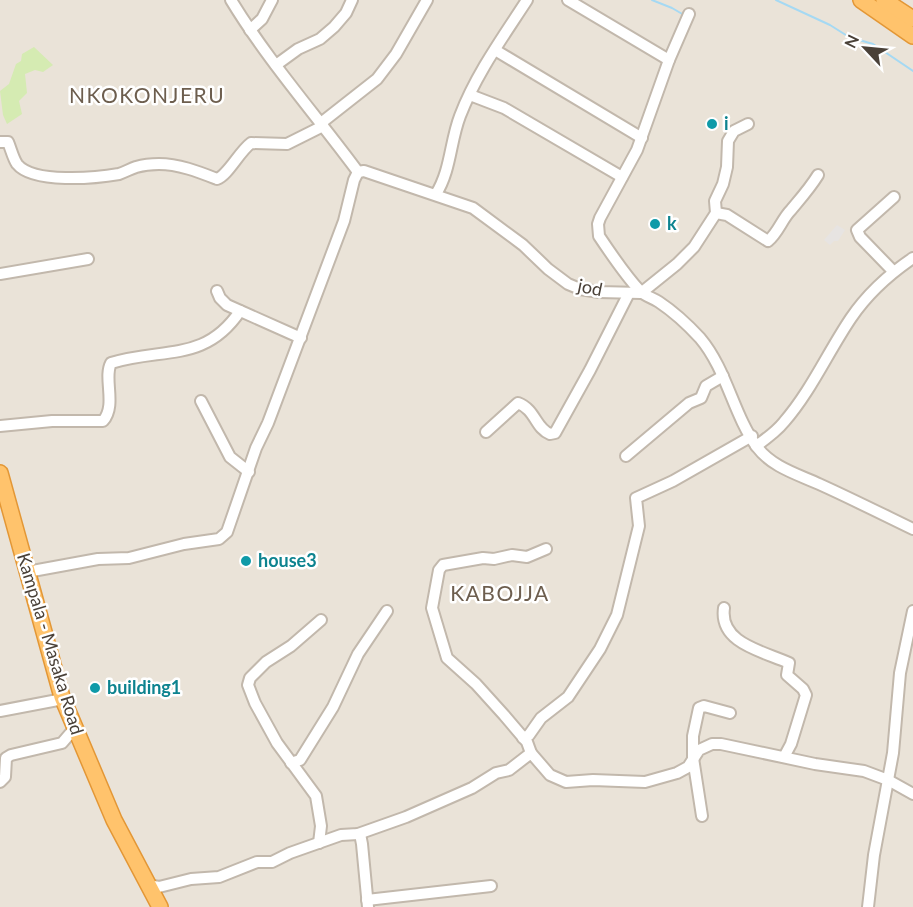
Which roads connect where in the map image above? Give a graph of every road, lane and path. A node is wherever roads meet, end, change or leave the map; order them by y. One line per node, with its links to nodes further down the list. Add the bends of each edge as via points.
1 (231, 0): 11 (street)
2 (272, 0): 11 (street, via 262,19)
3 (352, 0): 15 (street, via 346,13 320,39 298,48)
4 (427, 0): 18 (street, via 377,79)
5 (527, 0): 13 (street)
6 (568, 0): 14 (street)
7 (861, 0): 12 (highway)
8 (884, 0): 10 (highway)
9 (688, 14): 14 (street)
10 (913, 20)
11 (250, 30): 15 (street)
12 (913, 36)
13 (495, 50): 16 (street); 19 (street)
14 (669, 60): 19 (street)
15 (276, 65): 18 (street)
16 (470, 95): 24 (street, via 520,116); 25 (street, via 456,129 448,170)
17 (748, 124): 27 (street, via 734,131 728,141 727,167 715,201)
18 (322, 125): 20 (street, via 287,144 251,143 216,179 195,170 161,164 96,177 40,175 17,164 8,142); 21 (street)
19 (642, 138): 24 (street)
20 (0, 140): 22 (street, via 10,140 19,162 27,166 44,173)
21 (358, 172): 25 (street, jod); 36 (street)
22 (72, 174)
23 (818, 175): 27 (street, via 768,241 727,215)
24 (622, 177): 34 (street, via 600,218 598,231)
25 (436, 194): 33 (street, jod, via 485,215 568,284 599,292)
26 (894, 197): 30 (street, via 857,230)
27 (716, 213): 34 (street, via 694,247)
28 (88, 258): 31 (street)
29 (913, 258): 30 (street)
30 (893, 271): 41 (street, via 851,318 784,422)
31 (0, 274)
32 (217, 291): 35 (street, via 224,302)
33 (629, 293): 34 (street, jod); 40 (street, via 555,433 542,430 527,407 518,404)
34 (641, 293): 37 (street, via 684,321 706,346)
35 (240, 311): 36 (street); 39 (street, via 225,331 203,345 111,363 110,398 103,421)
36 (301, 338): 43 (street)
37 (723, 376): 41 (street); 42 (street, via 706,386 701,398 689,403)
38 (201, 401): 43 (street, via 230,457)
39 (0, 426)
40 (486, 432)
41 (754, 441): 45 (street, via 764,455 781,467); 56 (street, via 636,498 639,526 617,615 568,697)
42 (626, 456)
43 (249, 472): 47 (street, via 228,532 219,539 129,558 98,559)
44 (0, 473): 47 (highway, Kampala - Masaka Road)
45 (913, 529)
46 (546, 549): 56 (street, via 527,557 512,555 443,565 432,608 447,657)
47 (27, 572): 52 (highway, Kampala - Masaka Road)
48 (724, 608): 58 (street, via 722,620 732,638 789,663 787,675 806,695)
49 (387, 611): 60 (street, via 358,654 333,707 300,760)
50 (912, 618): 61 (street, via 900,673)
51 (321, 620): 60 (street, via 266,662 248,685 260,713)
52 (63, 699): 53 (street); 55 (highway, Kampala - Masaka Road)
53 (0, 711)
54 (730, 713): 59 (street, via 699,708)
55 (74, 729): 62 (street, via 62,743 6,758 5,777); 67 (highway, Kampala - Masaka Road)
56 (523, 738): 57 (street)
57 (531, 753): 59 (street, via 550,775 566,782 645,782 677,773 688,767); 65 (street, via 472,788)
58 (783, 757): 59 (street, via 712,744); 61 (street, via 864,771)
59 (693, 758): 64 (street)
60 (291, 763): 66 (street, via 316,796)
61 (888, 780): 63 (street); 71 (street)
62 (0, 782)
63 (913, 794)
64 (702, 816)
65 (358, 834): 66 (street); 69 (street)
66 (320, 843): 67 (street, via 219,877 191,879 159,888)
67 (148, 885): 70 (highway, Kampala - Masaka Road)
68 (491, 886): 69 (street)
69 (367, 904)
70 (160, 907)
71 (868, 907)

